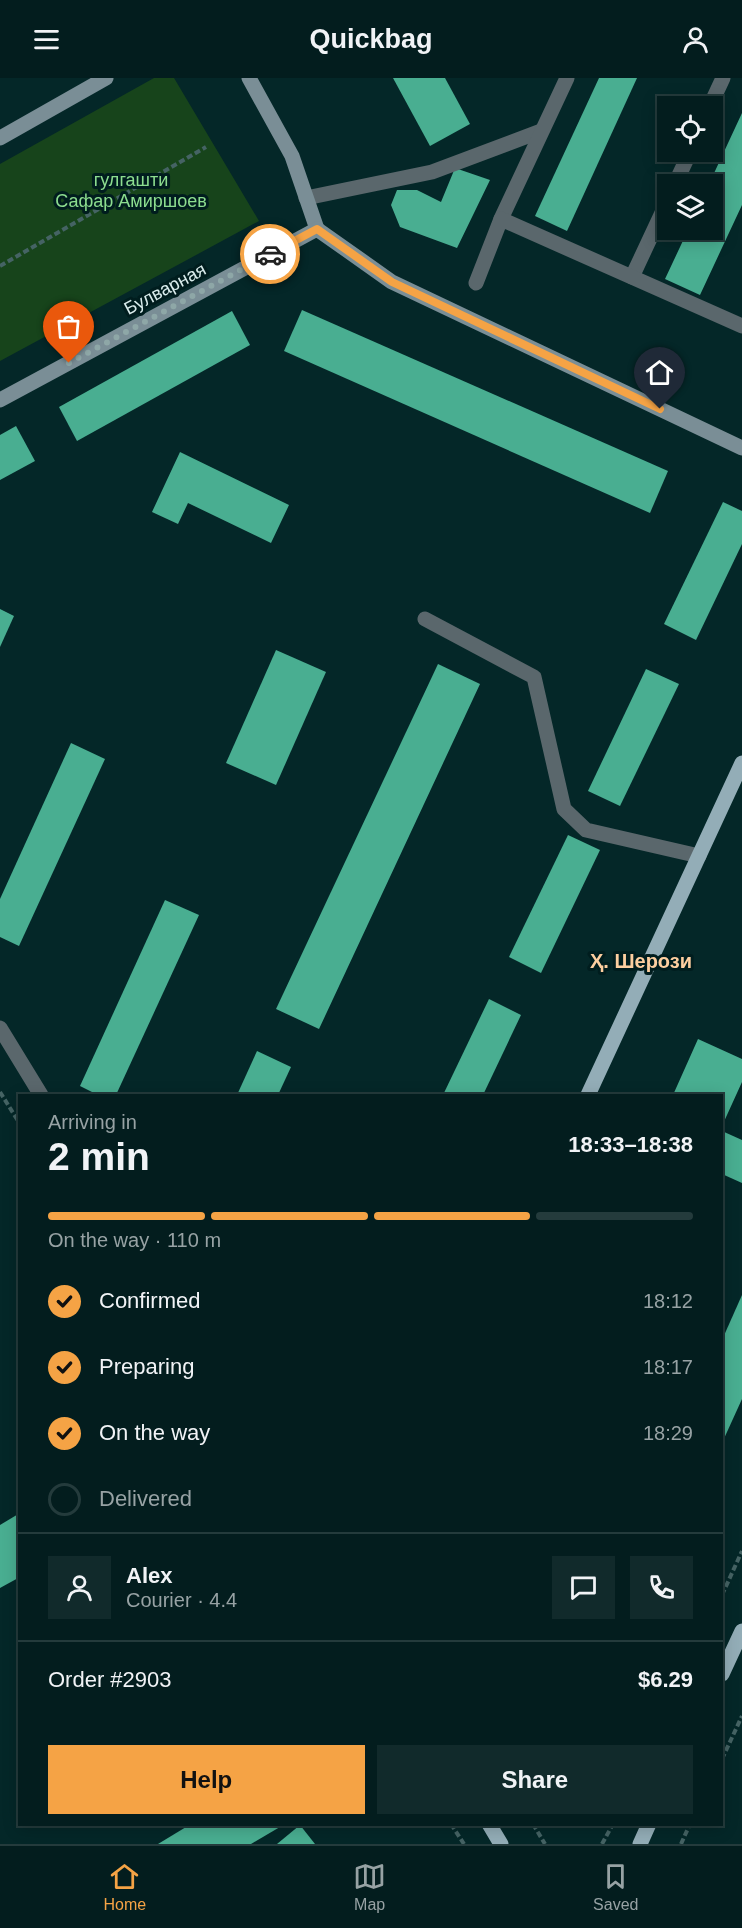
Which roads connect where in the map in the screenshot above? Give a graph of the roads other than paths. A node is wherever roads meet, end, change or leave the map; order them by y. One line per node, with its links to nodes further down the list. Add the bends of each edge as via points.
1 (106, 78): 7 (street)
2 (249, 78): 8 (street, via 291,156)
3 (567, 78): 6 (street)
4 (723, 78): 5 (street)
5 (715, 96)
6 (541, 131): 8 (street, via 432,172); 9 (street)
7 (0, 138)
8 (306, 198): 11 (street)
9 (501, 219): 12 (street); 13 (street)
10 (657, 224): 12 (street)
11 (317, 229): 15 (street, Булварная); 16 (street, via 392,282)
12 (632, 277): 14 (street)
13 (476, 283)
14 (742, 326)
15 (0, 400)
16 (742, 448)
17 (425, 619): 19 (street, via 534,677 564,809 586,830)
18 (742, 763): 19 (main road)
19 (699, 856): 22 (main road)
20 (0, 1028): 21 (street)
21 (40, 1094)
22 (588, 1094)
23 (742, 1631): 24 (main road)
24 (723, 1672)
25 (490, 1826): 27 (main road)
26 (648, 1826): 28 (main road)
27 (501, 1844)
28 (640, 1844)

